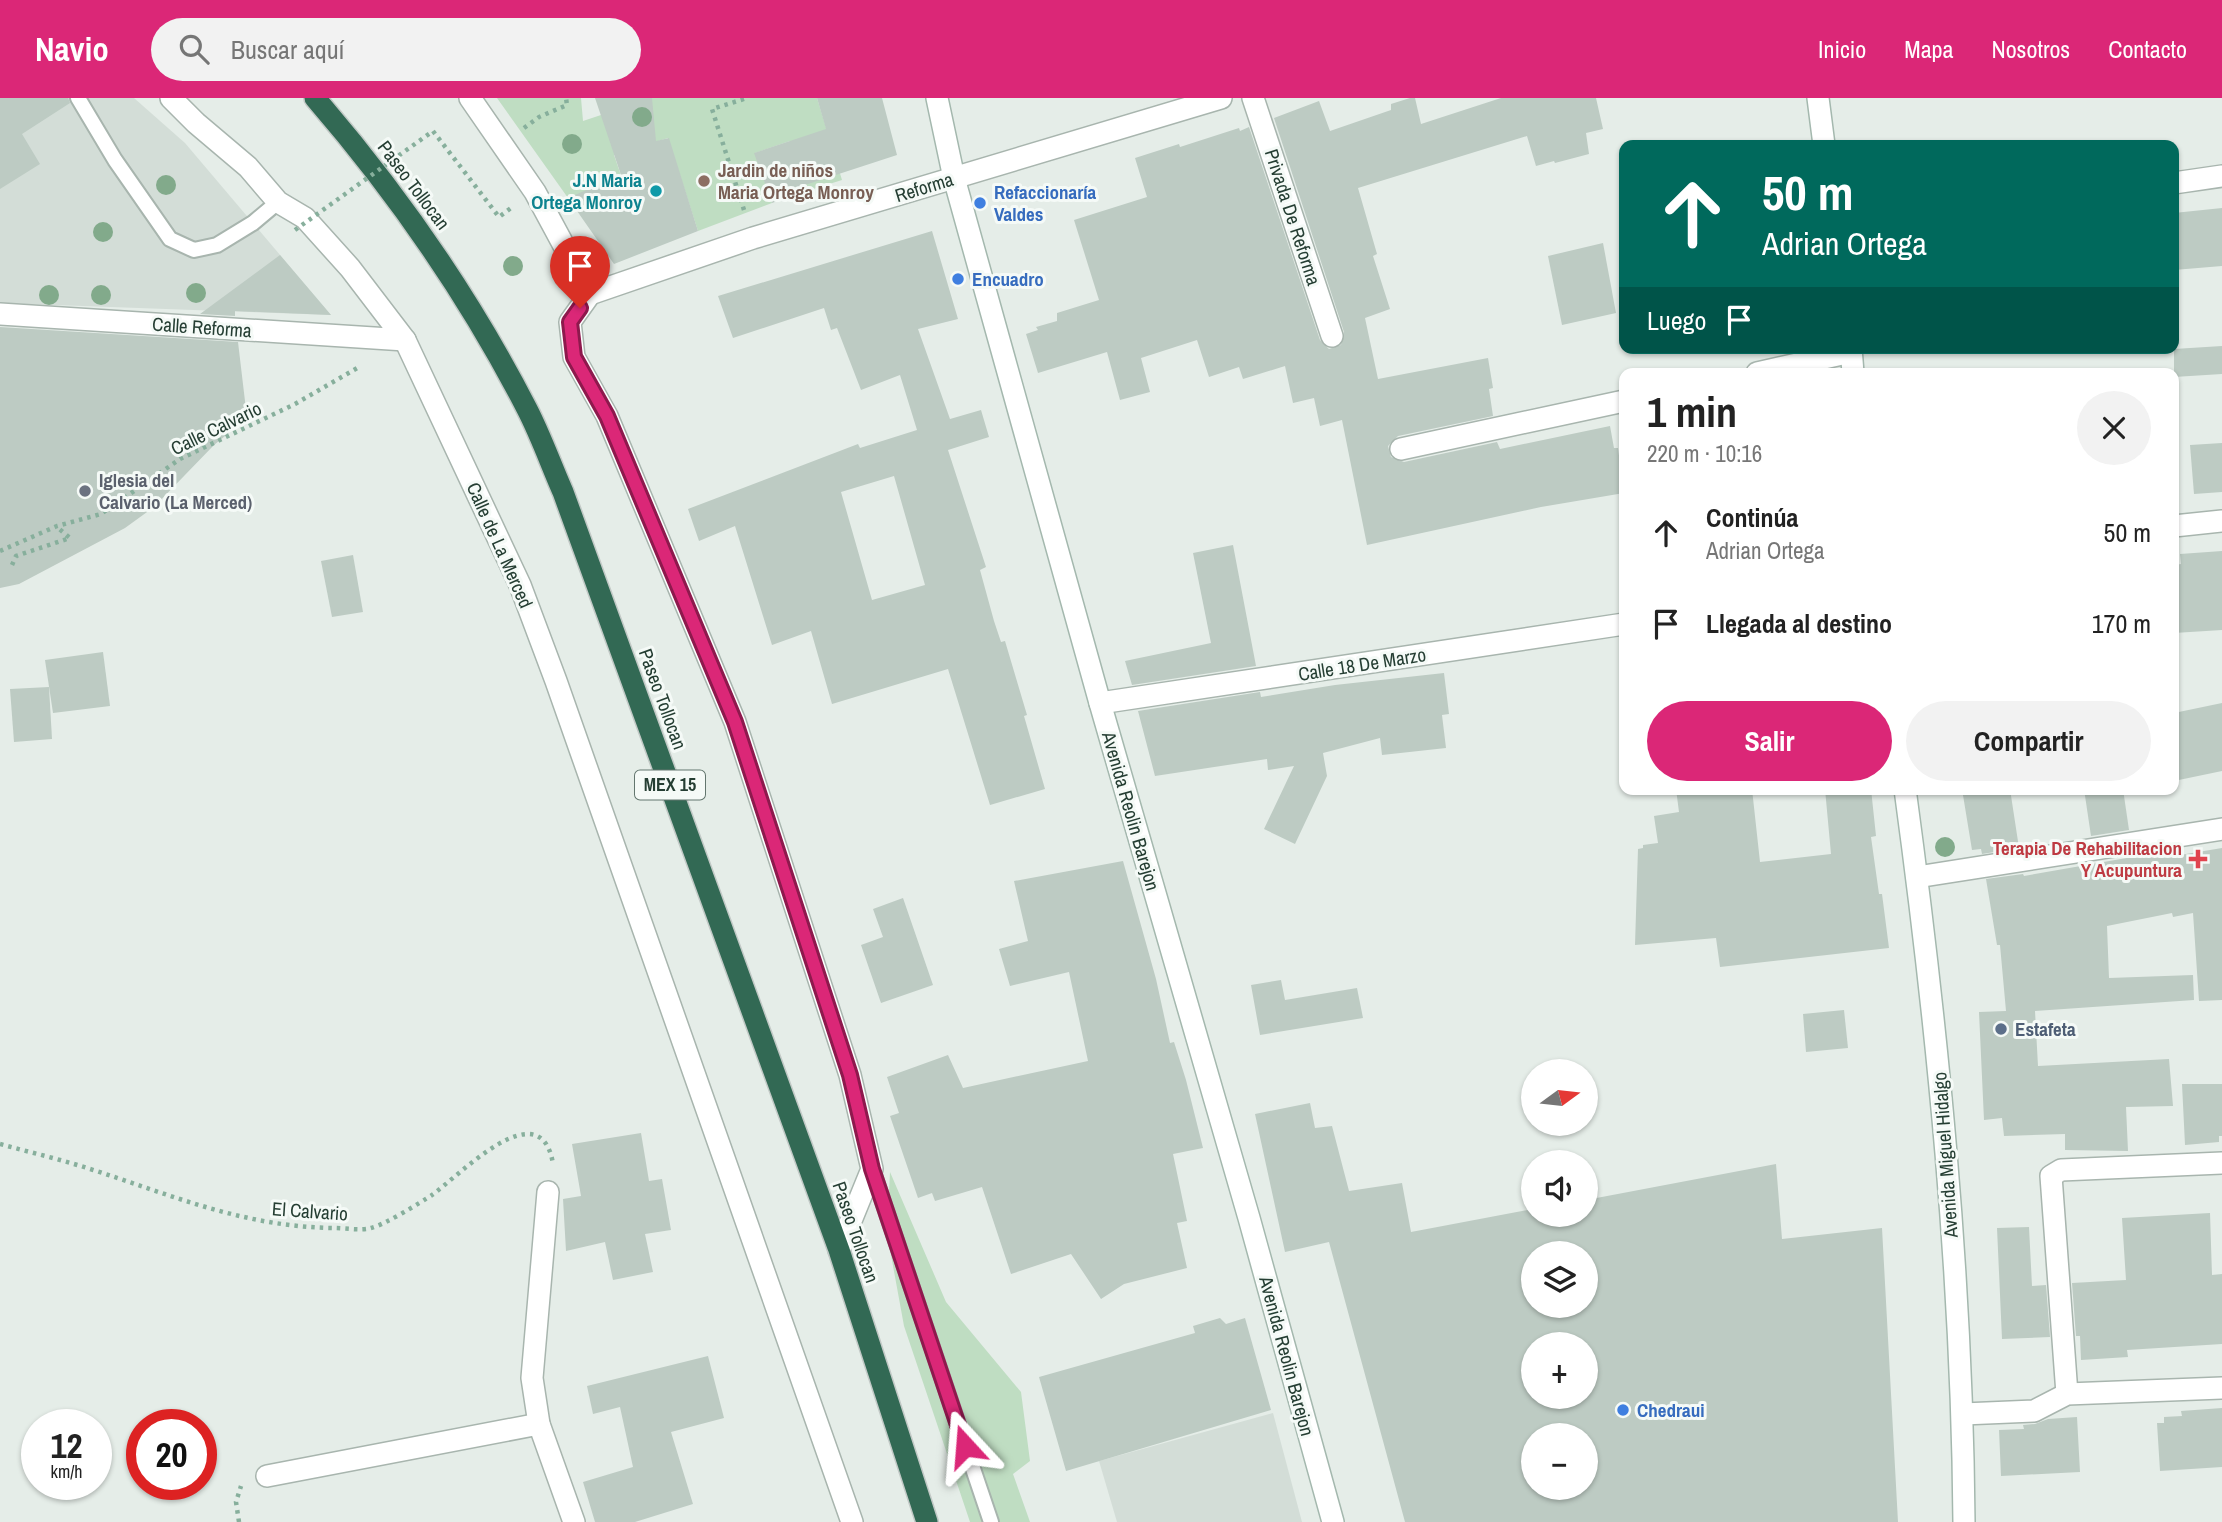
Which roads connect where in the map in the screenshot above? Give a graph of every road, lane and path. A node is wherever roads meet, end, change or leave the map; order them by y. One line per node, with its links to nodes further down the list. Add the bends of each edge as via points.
1 (78, 98): 16 (lane, via 170,239 194,250 217,245)
2 (172, 98): 16 (street, Calle de La Merced, via 248,167)
3 (314, 98): 43 (highway, Paseo Tollocan / MEX 15, via 402,205 448,272 528,412 563,492)
4 (470, 98): 12 (street)
5 (566, 98): 12 (path, via 567,105 539,117)
6 (747, 98): 19 (path, via 712,109)
7 (937, 98): 14 (street, Avenida Reolin Barejon)
8 (1221, 98): 14 (street, Reforma)
9 (1253, 98): 22 (street, Privada De Reforma)
10 (1818, 98): 11 (street)
11 (1823, 140)
12 (503, 142): 20 (street)
13 (2222, 176): 15 (street)
14 (954, 178): 19 (street, Reforma); 35 (street, Avenida Reolin Barejon)
15 (2179, 182)
16 (278, 202): 23 (street, Calle de La Merced, via 305,218)
17 (499, 216): 18 (path, bridge, via 432,131)
18 (295, 230)
19 (753, 238): 20 (street, Reforma)
20 (590, 294): 41 (street, via 570,322 574,357 607,416 735,722 850,1075)
21 (0, 314): 23 (street, Calle Reforma)
22 (1332, 336)
23 (405, 340): 50 (street, Calle de La Merced, via 520,585)
24 (1852, 358): 26 (street)
25 (361, 366): 31 (path, Calle Calvario, via 296,404 180,459 101,514)
26 (1789, 368)
27 (1619, 402): 28 (street)
28 (1401, 449)
29 (2222, 521): 30 (street)
30 (2179, 525)
31 (57, 526): 32 (path, Calle Calvario); 33 (path, via 70,538 16,556)
32 (0, 551)
33 (12, 565)
34 (1619, 625): 35 (street, Calle 18 De Marzo)
35 (1100, 703): 53 (street, Avenida Reolin Barejon)
36 (1906, 795): 38 (street, Avenida Miguel Hidalgo)
37 (2222, 829): 38 (street)
38 (1917, 877): 46 (street, Avenida Miguel Hidalgo, via 1941,1094)
39 (0, 1144): 42 (path, El Calvario, via 86,1167 215,1212 292,1227 371,1228 430,1196 487,1151 527,1133 539,1135 551,1154 554,1170)
40 (2222, 1163): 45 (street, via 2061,1170 2050,1176)
41 (872, 1169): 43 (street); 52 (lane)
42 (548, 1192): 47 (street, via 532,1378)
43 (839, 1250): 51 (highway, Paseo Tollocan / MEX 15)
44 (2222, 1388): 45 (street)
45 (2067, 1394): 46 (street, via 2034,1411)
46 (1963, 1414): 54 (street, Avenida Miguel Hidalgo)
47 (539, 1424): 48 (street); 49 (street)
48 (267, 1476)
49 (574, 1522)
50 (852, 1522)
51 (927, 1522)
52 (991, 1522)
53 (1333, 1522)
54 (1964, 1522)

